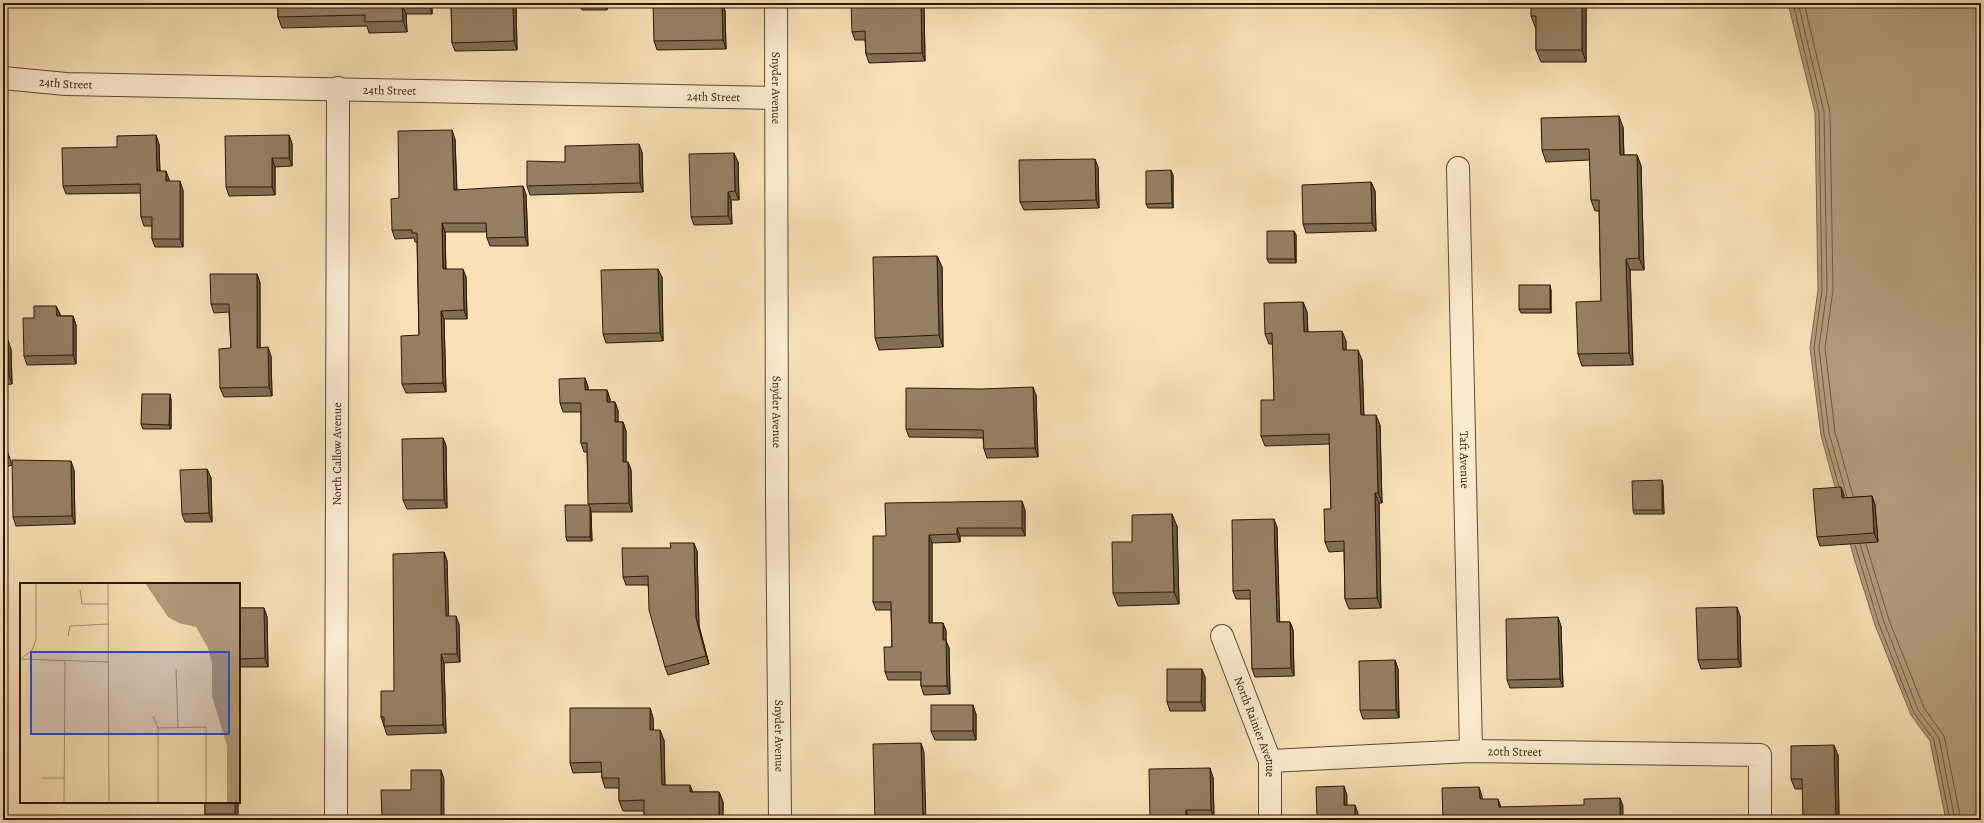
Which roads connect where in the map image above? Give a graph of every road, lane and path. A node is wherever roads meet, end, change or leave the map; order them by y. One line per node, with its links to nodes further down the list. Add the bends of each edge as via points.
1 (776, 3): 4 (street, Snyder Avenue)
2 (3, 78): 3 (street, 24th Street, via 66,84)
3 (338, 88): 4 (street, 24th Street); 9 (street, North Callow Avenue)
4 (776, 98): 10 (street, Snyder Avenue)
5 (1458, 168): 7 (street, Taft Avenue)
6 (1222, 636): 8 (street, North Rainier Avenue)
7 (1472, 750): 8 (street, 20th Street); 12 (street, 20th Street, via 1760,755)
8 (1270, 761): 11 (street, North Rainier Avenue)
9 (336, 820)
10 (780, 820)
11 (1270, 820)
12 (1760, 820)

